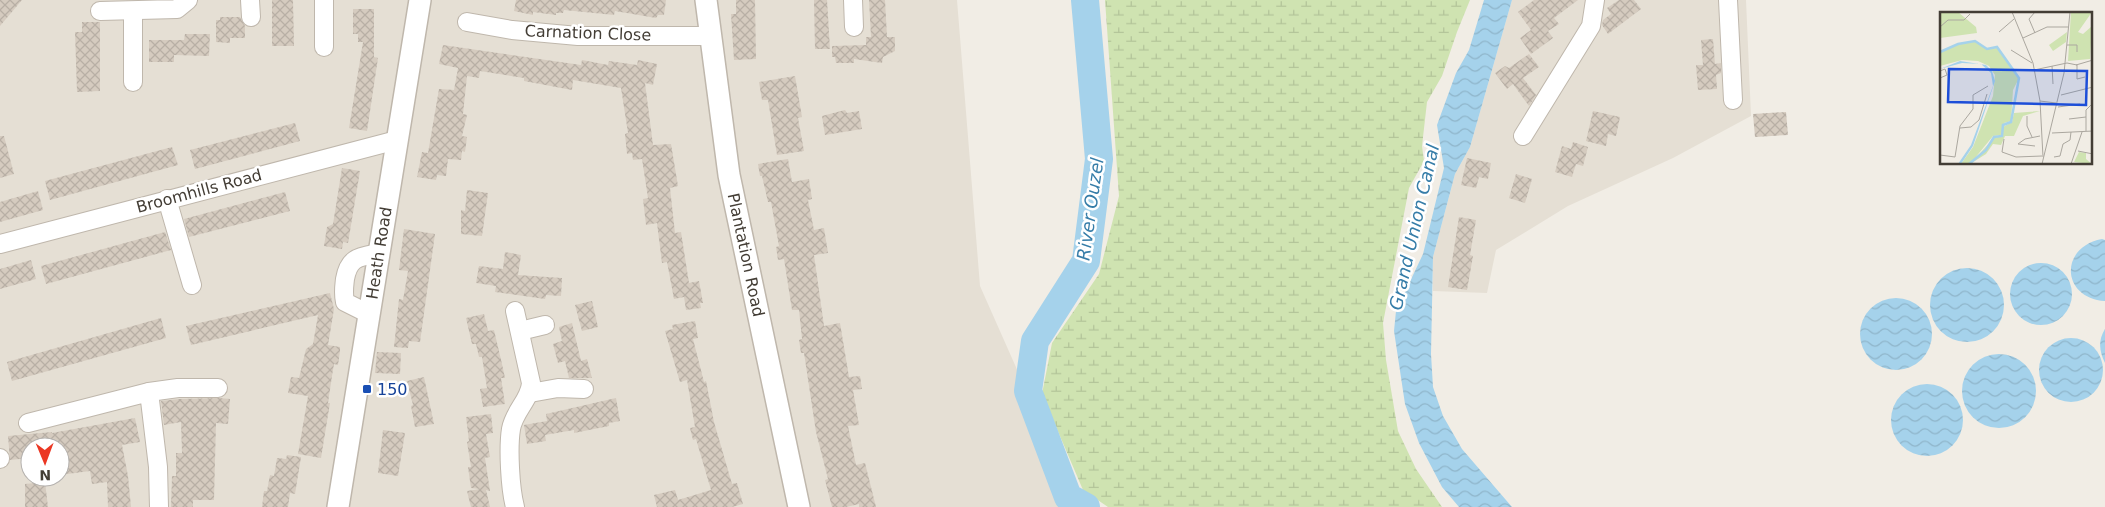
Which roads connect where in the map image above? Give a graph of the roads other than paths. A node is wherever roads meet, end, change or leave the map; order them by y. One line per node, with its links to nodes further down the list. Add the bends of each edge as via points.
1 (188, 0): 9 (street, via 177,9)
2 (324, 0): 13 (street)
3 (420, 0): 17 (street, Heath Road)
4 (706, 0): 12 (street, Plantation Road)
5 (853, 0): 11 (street)
6 (1595, 0): 16 (street, via 1591,26)
7 (1728, 0): 15 (street)
8 (100, 11): 9 (street)
9 (133, 11): 14 (street)
10 (467, 22): 12 (street, Carnation Close, via 578,36)
11 (854, 27)
12 (710, 36): 34 (street, Plantation Road, via 729,175)
13 (324, 47)
14 (133, 82)
15 (1733, 100)
16 (1523, 136)
17 (397, 140): 18 (street, Broomhills Road); 20 (street, Heath Road)
18 (166, 199): 19 (street, Broomhills Road); 21 (street)
19 (0, 244)
20 (379, 253): 23 (street, Heath Road); 23 (street, via 357,257 347,267 342,293 345,302)
21 (192, 285)
22 (515, 311): 25 (street)
23 (369, 314): 32 (street, Heath Road)
24 (545, 325): 25 (street)
25 (520, 332): 29 (street, via 531,383)
26 (218, 388): 28 (street)
27 (584, 389): 29 (street, via 558,388)
28 (149, 392): 30 (street); 31 (street, via 158,467)
29 (530, 393): 33 (street, via 519,407 511,429 511,491)
30 (28, 422)
31 (158, 507)
32 (338, 507)
33 (515, 507)
34 (799, 507)

